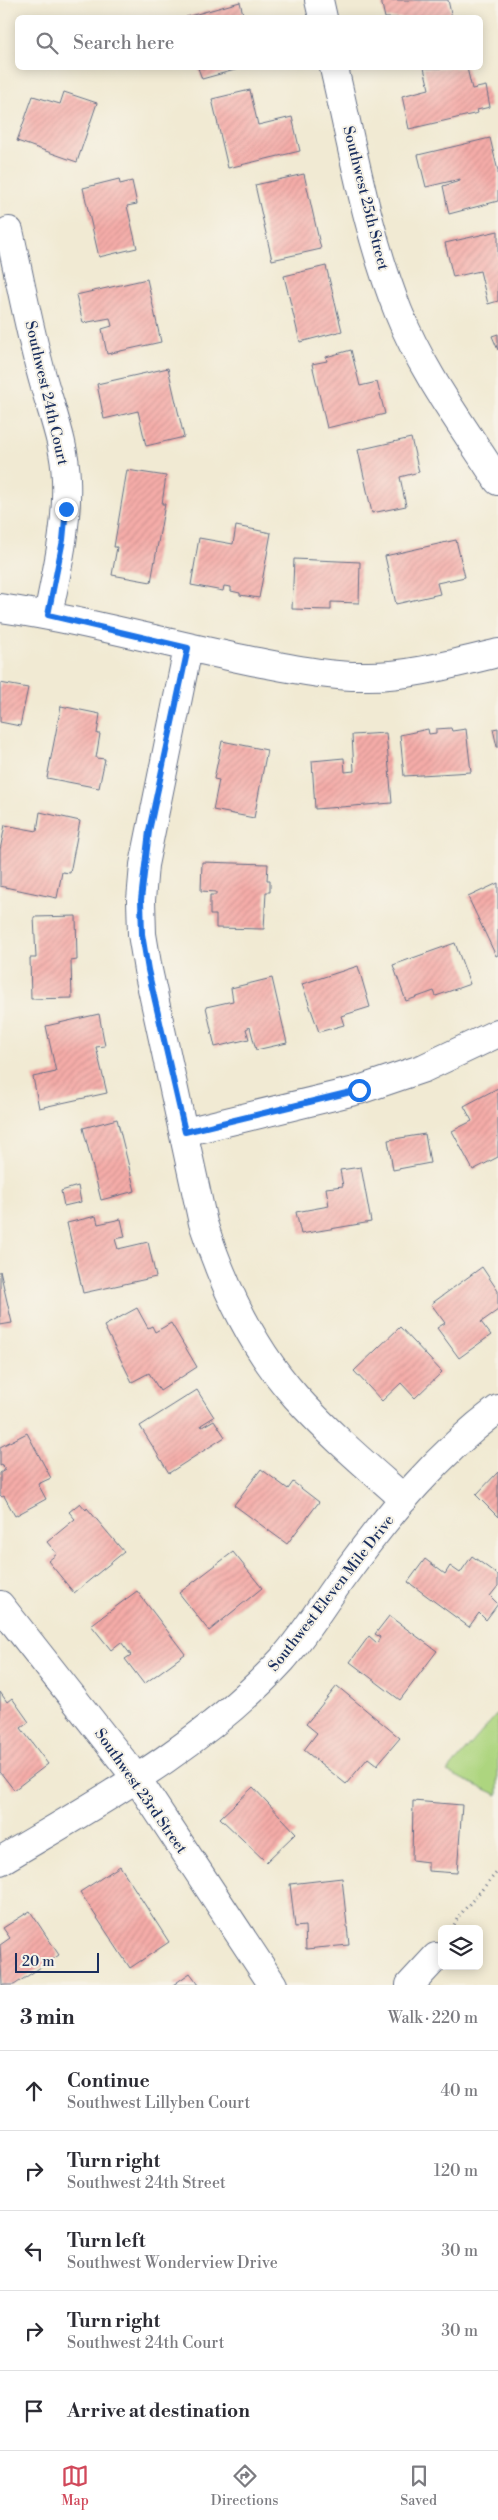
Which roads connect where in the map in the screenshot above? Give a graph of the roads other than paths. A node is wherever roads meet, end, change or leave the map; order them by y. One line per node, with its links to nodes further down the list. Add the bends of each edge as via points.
1 (319, 0): 2 (street)
2 (322, 15)
3 (334, 70): 5 (street, Southwest 25th Street, via 375,245 398,310 429,373)
4 (9, 231): 7 (street, Southwest 24th Court, via 45,387 63,448 66,479 63,540)
5 (498, 481)
6 (0, 608): 7 (street)
7 (48, 615): 8 (street)
8 (188, 648): 9 (street, via 301,670 368,676 436,668); 11 (street, via 149,831 141,900 148,970)
9 (498, 653)
10 (498, 1033): 11 (street, via 424,1068 359,1090)
11 (185, 1132): 13 (street, via 203,1223 240,1314 275,1370 296,1396 342,1444)
12 (498, 1409): 13 (street, Southwest Eleven Mile Drive, via 436,1463)
13 (404, 1499): 15 (street, Southwest Eleven Mile Drive, via 359,1554 284,1657 255,1688)
14 (0, 1605): 15 (street, Southwest 23rd Street)
15 (137, 1779): 16 (street, Southwest Eleven Mile Drive); 18 (street, Southwest 23rd Street)
16 (0, 1861)
17 (436, 1957): 19 (street)
18 (273, 1985)
19 (410, 1985)

